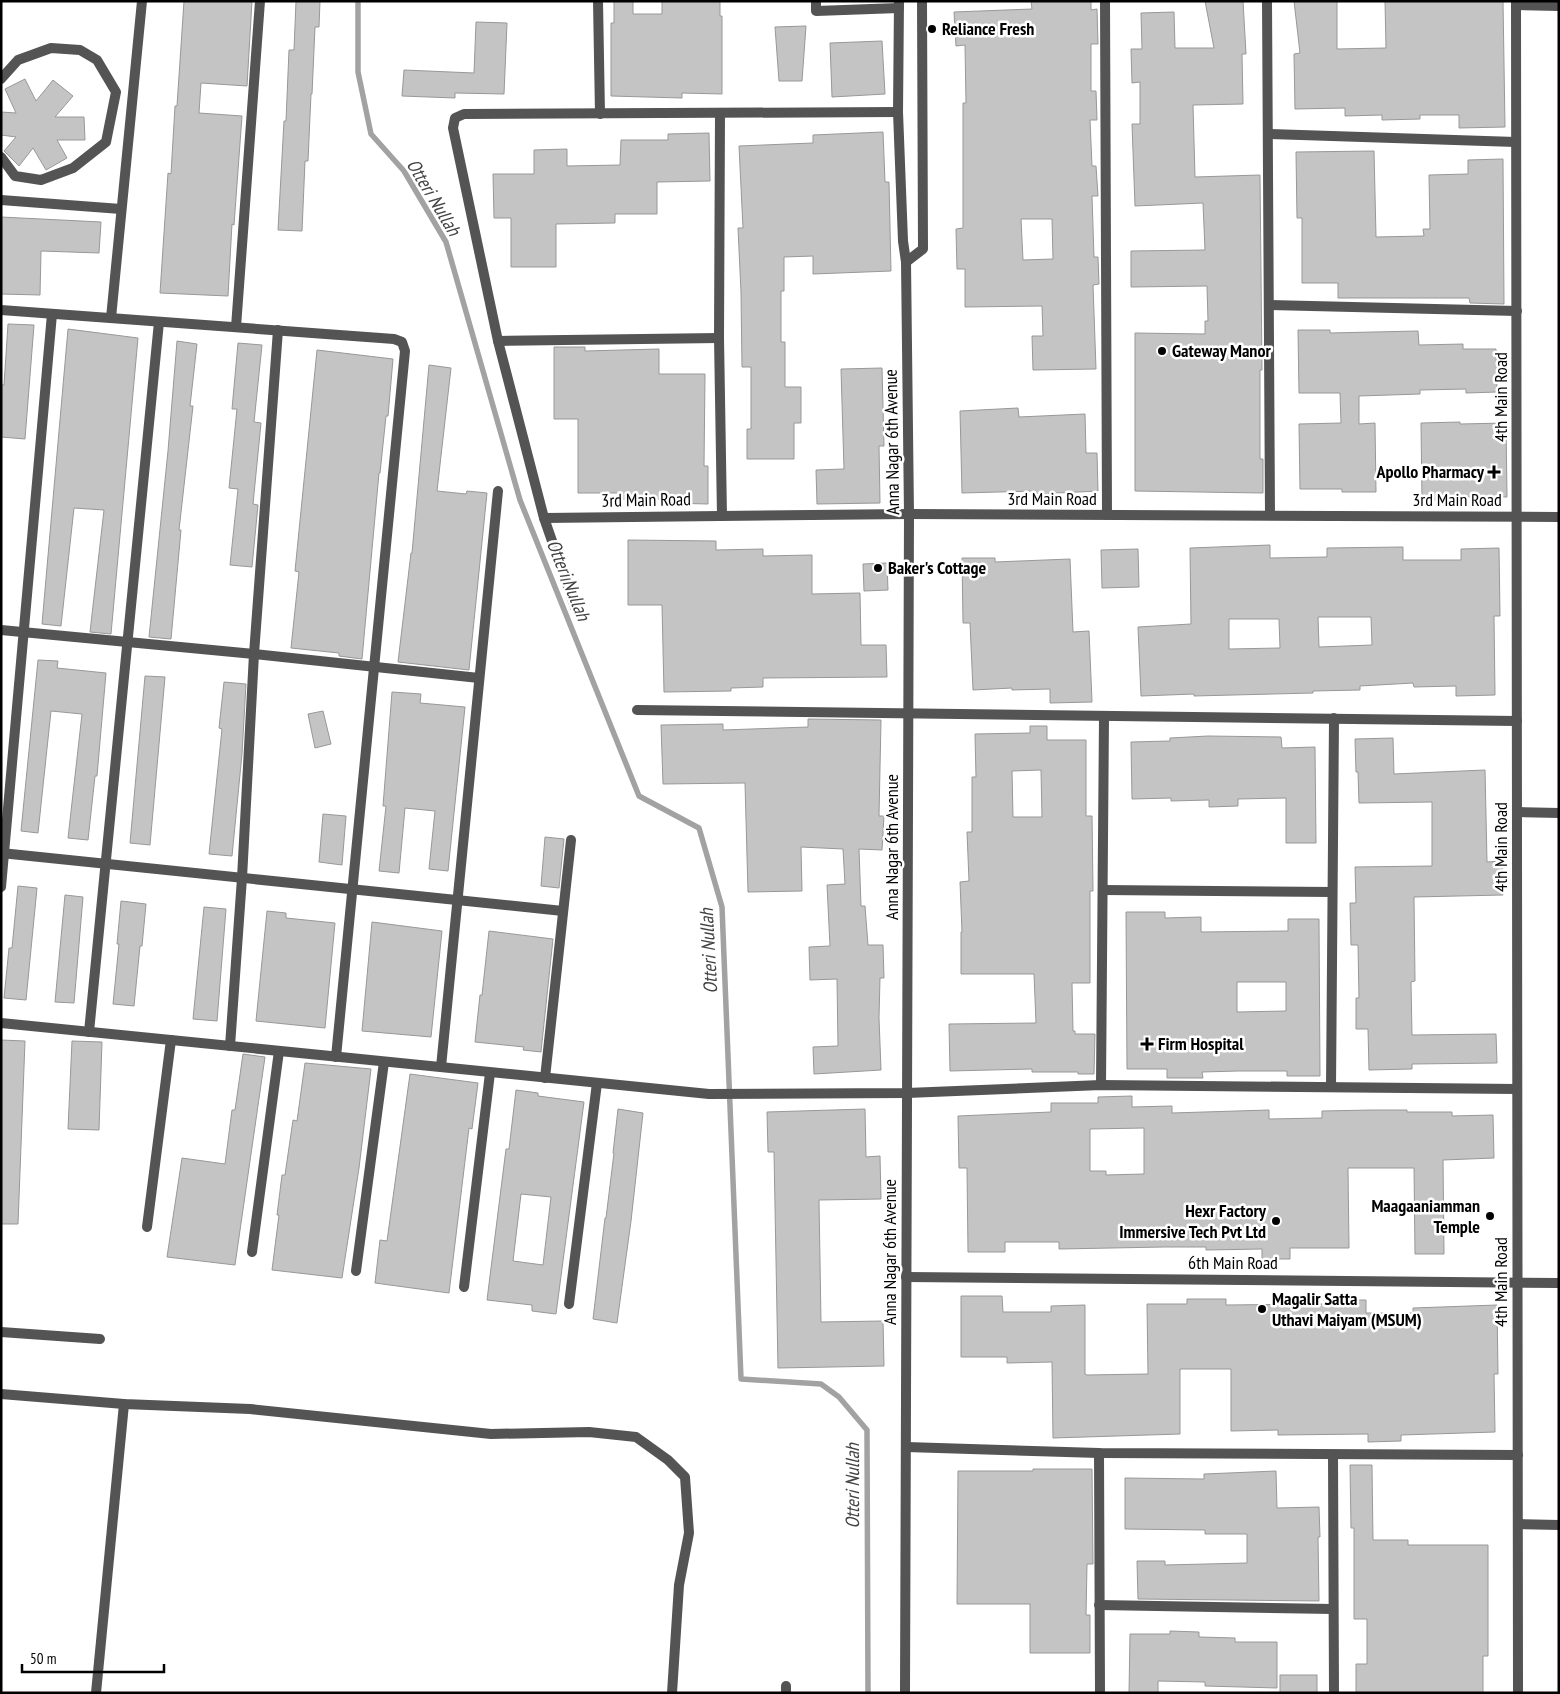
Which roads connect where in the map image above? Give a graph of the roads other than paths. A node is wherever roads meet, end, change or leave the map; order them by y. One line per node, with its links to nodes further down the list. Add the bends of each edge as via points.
1 (142, 1): 12 (street)
2 (260, 1): 29 (street)
3 (598, 1): 16 (street)
4 (816, 1): 9 (street, via 816,11)
5 (922, 1): 22 (street, via 923,249)
6 (1105, 1): 35 (street)
7 (1267, 1): 17 (street)
8 (1516, 3): 10 (street); 18 (street, 4th Main Road)
9 (899, 5): 14 (street, Anna Nagar 6th Avenue)
10 (1559, 6)
11 (1, 79): 13 (street, via 18,60 51,48 80,50 96,60)
12 (134, 91): 13 (street); 21 (street)
13 (116, 92): 19 (street, via 106,142 73,168 41,180 15,176)
14 (898, 112): 15 (street); 22 (street, Anna Nagar 6th Avenue)
15 (720, 113): 16 (street); 31 (street)
16 (600, 114): 32 (street, via 464,114 455,118 453,128)
17 (1268, 134): 18 (street); 23 (street)
18 (1516, 142): 25 (street, 4th Main Road)
19 (1, 157)
20 (1, 200): 21 (street)
21 (121, 209): 27 (street)
22 (906, 262): 34 (street, Anna Nagar 6th Avenue)
23 (1269, 305): 25 (street); 37 (street)
24 (1, 310): 26 (street)
25 (1517, 311): 38 (street, 4th Main Road)
26 (52, 314): 27 (street); 43 (street)
27 (111, 318): 28 (street)
28 (159, 322): 29 (street); 44 (street)
29 (236, 327): 30 (street)
30 (278, 330): 45 (street); 46 (street, via 394,339 402,342 405,351)
31 (719, 338): 32 (street); 36 (street)
32 (498, 341): 40 (street)
33 (498, 491): 47 (street)
34 (909, 514): 35 (street, 3rd Main Road); 36 (street, 3rd Main Road); 49 (street, Anna Nagar 6th Avenue)
35 (1107, 515): 37 (street, 3rd Main Road)
36 (722, 516): 40 (street, 3rd Main Road)
37 (1270, 516): 38 (street, 3rd Main Road)
38 (1517, 516): 39 (street, 3rd Main Road); 52 (street, 4th Main Road)
39 (1559, 517)
40 (544, 518): 41 (street)
41 (575, 607)
42 (1, 630): 43 (street)
43 (24, 632): 44 (street); 56 (street)
44 (128, 642): 45 (street); 57 (street)
45 (254, 654): 46 (street); 58 (street)
46 (374, 667): 47 (street); 60 (street)
47 (479, 678): 63 (street)
48 (637, 710): 49 (street)
49 (908, 713): 50 (street); 79 (street, Anna Nagar 6th Avenue)
50 (1104, 716): 51 (street); 61 (street)
51 (1334, 718): 52 (street); 62 (street)
52 (1517, 721): 53 (street, 4th Main Road)
53 (1517, 812): 54 (street); 78 (street, 4th Main Road)
54 (1559, 813)
55 (571, 840): 64 (street)
56 (3, 853): 57 (street); 59 (street)
57 (106, 864): 58 (street); 66 (street)
58 (242, 878): 60 (street); 68 (street)
59 (1, 887)
60 (352, 890): 63 (street); 70 (street)
61 (1103, 890): 62 (street); 76 (street)
62 (1332, 892): 77 (street)
63 (457, 901): 64 (street); 72 (street)
64 (563, 912): 74 (street)
65 (1, 1023): 66 (street)
66 (89, 1032): 67 (street)
67 (171, 1040): 68 (street); 80 (street)
68 (230, 1046): 69 (street)
69 (279, 1051): 70 (street); 81 (street)
70 (336, 1057): 71 (street)
71 (384, 1062): 72 (street); 82 (street)
72 (441, 1067): 73 (street)
73 (490, 1072): 74 (street); 86 (street)
74 (545, 1078): 75 (street)
75 (597, 1083): 79 (street, via 709,1094); 87 (street)
76 (1101, 1085): 77 (street); 79 (street)
77 (1331, 1087): 78 (street)
78 (1517, 1089): 84 (street, 4th Main Road)
79 (908, 1093): 83 (street, Anna Nagar 6th Avenue)
80 (147, 1228)
81 (252, 1252)
82 (356, 1270)
83 (906, 1277): 84 (street, 6th Main Road); 92 (street, Anna Nagar 6th Avenue)
84 (1518, 1282): 85 (street, 6th Main Road); 95 (street, 4th Main Road)
85 (1559, 1283)
86 (464, 1287)
87 (570, 1304)
88 (1, 1332): 89 (street)
89 (100, 1339)
90 (1, 1394): 91 (street)
91 (124, 1404): 100 (street); 101 (street, via 250,1409 491,1434 589,1432 636,1437 668,1460 684,1477 689,1533 679,1585)
92 (906, 1448): 93 (street); 102 (street, Anna Nagar 6th Avenue)
93 (1099, 1453): 94 (street); 98 (street)
94 (1333, 1455): 95 (street); 99 (street)
95 (1518, 1455): 96 (street, 4th Main Road)
96 (1518, 1524): 97 (street); 105 (street, 4th Main Road)
97 (1559, 1525)
98 (1099, 1605): 99 (street); 103 (street)
99 (1333, 1609): 104 (street)
100 (96, 1693)
101 (672, 1693)
102 (905, 1693)
103 (1100, 1693)
104 (1334, 1693)
105 (1518, 1693)

